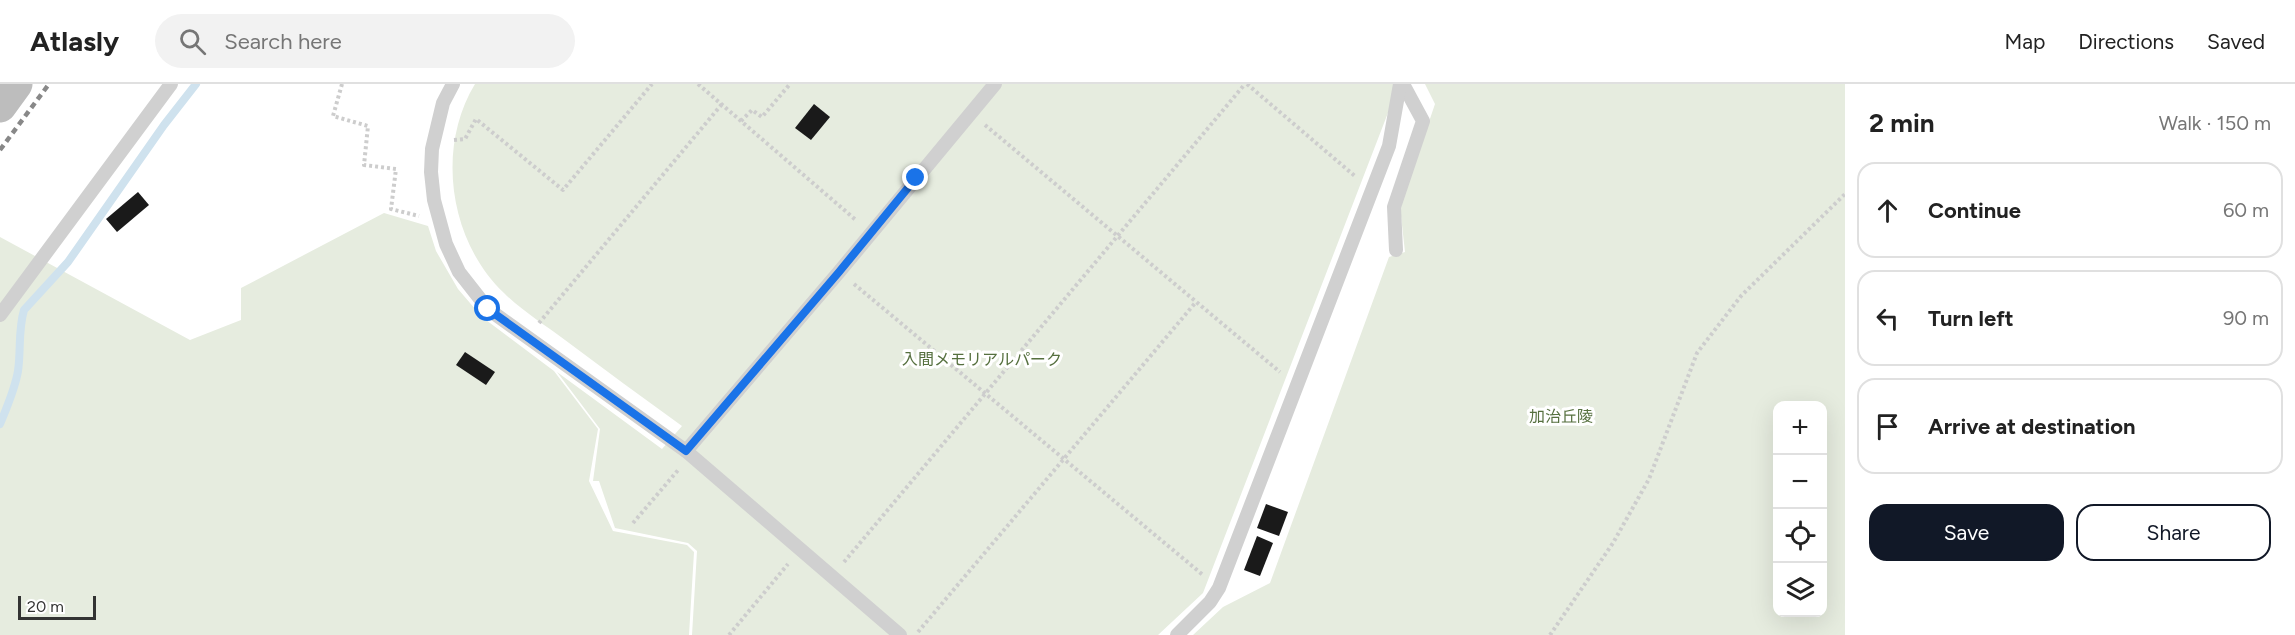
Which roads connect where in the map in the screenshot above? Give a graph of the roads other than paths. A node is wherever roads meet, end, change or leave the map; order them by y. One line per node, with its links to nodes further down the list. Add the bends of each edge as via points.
1 (16, 84): 6 (main road)
2 (171, 84): 8 (lane)
3 (453, 84): 9 (lane, via 443,103 431,172 438,219 459,272 488,309)
4 (995, 84): 9 (lane)
5 (1402, 84): 7 (lane, via 1423,121 1394,207); 11 (lane, via 1389,146 1219,588 1210,603)
6 (0, 106)
7 (1396, 250)
8 (0, 315)
9 (688, 453): 10 (lane)
10 (900, 635)
11 (1177, 635)

